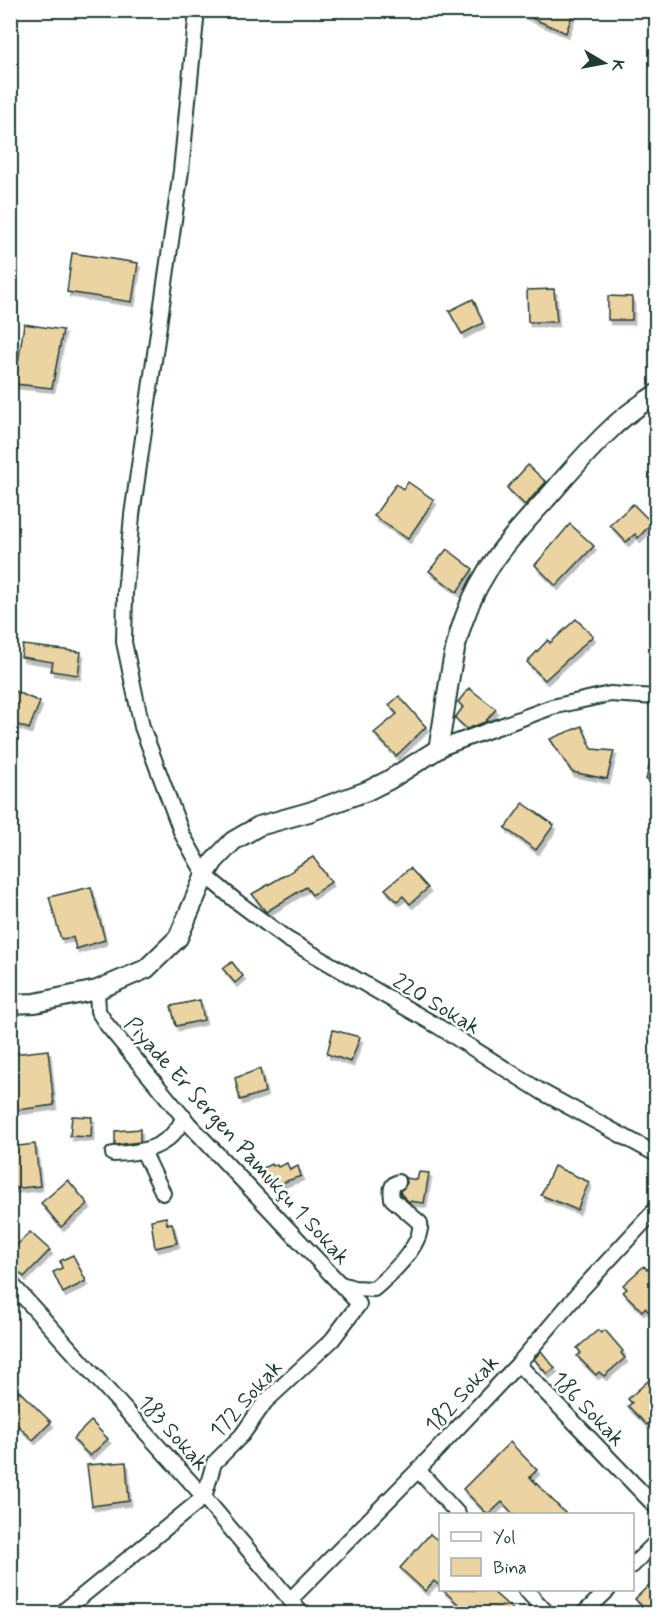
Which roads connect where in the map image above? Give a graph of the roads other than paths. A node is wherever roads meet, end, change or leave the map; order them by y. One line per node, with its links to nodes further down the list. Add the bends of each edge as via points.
1 (197, 10): 5 (street, 220 Sokak, via 181,171 132,515 124,642 151,753 182,834)
2 (657, 394): 4 (street, via 597,442 494,559 463,620)
3 (657, 697): 4 (street, via 610,694 552,707)
4 (438, 749): 5 (street, via 367,791 246,832 221,852)
5 (205, 875): 6 (street, via 178,938 146,969); 11 (street, 220 Sokak, via 306,951 542,1092)
6 (97, 990): 7 (street); 8 (street, Piyade Er Sergen Pamukçu 1 Sokak, via 98,1011 107,1025)
7 (10, 1004)
8 (184, 1118): 9 (street, via 178,1131); 16 (street, Piyade Er Sergen Pamukçu 1 Sokak)
9 (143, 1151): 10 (street); 13 (street)
10 (113, 1154)
11 (657, 1154)
12 (398, 1182): 16 (street, Piyade Er Sergen Pamukçu 1 Sokak, via 391,1188 392,1199 420,1222 419,1238 374,1289)
13 (163, 1193)
14 (657, 1209): 18 (street, 182 Sokak)
15 (10, 1282): 20 (street, 183 Sokak)
16 (339, 1283): 17 (street, Piyade Er Sergen Pamukçu 1 Sokak)
17 (359, 1305): 20 (street, 172 Sokak, via 332,1340 265,1402 242,1435 214,1463)
18 (518, 1364): 19 (street, 182 Sokak); 21 (street, 186 Sokak)
19 (418, 1470): 22 (street); 27 (street, 182 Sokak)
20 (204, 1497): 27 (street, 183 Sokak); 28 (street)
21 (657, 1507)
22 (456, 1513)
23 (657, 1542): 24 (street)
24 (634, 1565)
25 (527, 1591): 30 (street)
26 (607, 1591): 31 (street)
27 (290, 1599): 29 (street, 183 Sokak)
28 (60, 1614)
29 (302, 1614)
30 (548, 1614)
31 (583, 1614)

